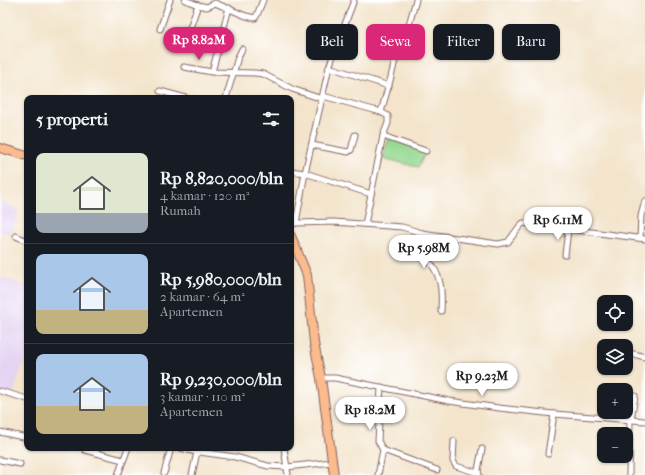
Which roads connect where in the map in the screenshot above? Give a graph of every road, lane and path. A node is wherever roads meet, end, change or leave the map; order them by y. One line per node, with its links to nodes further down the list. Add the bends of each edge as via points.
1 (170, 0): 8 (street)
2 (185, 0): 6 (street)
3 (263, 0): 7 (street, via 255,18)
4 (354, 0): 12 (street)
5 (416, 0): 15 (street, via 408,28 397,52)
6 (198, 5): 7 (street, via 207,7 216,3); 9 (street)
7 (229, 8): 13 (street)
8 (160, 29)
9 (184, 45)
10 (242, 49): 14 (street)
11 (184, 67): 13 (street)
12 (329, 67): 15 (street); 19 (street)
13 (212, 72): 14 (street)
14 (234, 73): 18 (street); 19 (street, via 263,74 292,90)
15 (389, 86): 20 (street)
16 (160, 91): 17 (street)
17 (175, 95)
18 (227, 95)
19 (323, 97): 20 (street); 23 (street)
20 (381, 112): 22 (street, via 389,119)
21 (356, 135): 23 (street, via 348,152)
22 (383, 136): 25 (street); 29 (street)
23 (312, 144): 28 (street)
24 (0, 148): 26 (main road)
25 (426, 151)
26 (24, 155)
27 (294, 171): 28 (street)
28 (305, 173): 29 (street); 31 (street)
29 (371, 194): 32 (street)
30 (645, 201): 36 (street, via 641,216)
31 (294, 224): 32 (street)
32 (365, 224): 34 (street, via 402,227)
33 (568, 230): 34 (street, via 523,223 508,242 498,244); 36 (street); 39 (street)
34 (422, 233): 40 (street, via 418,251 431,264 440,280)
35 (16, 236): 37 (street)
36 (642, 239)
37 (24, 240)
38 (294, 243): 43 (main road, via 307,275 314,343)
39 (565, 255)
40 (441, 311)
41 (633, 354): 42 (street)
42 (645, 357)
43 (321, 378): 44 (street, via 335,378); 66 (main road)
44 (380, 387): 48 (street, via 449,400); 55 (street, via 378,441)
45 (0, 391): 47 (street)
46 (636, 396): 49 (street)
47 (24, 398)
48 (554, 414): 49 (street); 63 (street)
49 (630, 420): 50 (street); 77 (street)
50 (645, 421)
51 (0, 432): 52 (street)
52 (23, 437)
53 (454, 441): 71 (street, via 454,464)
54 (482, 448): 71 (street)
55 (383, 450): 69 (street); 76 (street)
56 (89, 451): 65 (street)
57 (127, 451): 65 (street)
58 (169, 451): 70 (street)
59 (193, 451): 62 (street)
60 (208, 451): 62 (street); 68 (street, via 268,466)
61 (284, 451): 68 (street)
62 (197, 452): 73 (street)
63 (548, 454)
64 (0, 460): 67 (street)
65 (124, 460): 72 (street)
66 (332, 462): 68 (street); 75 (main road)
67 (20, 464)
68 (287, 467): 74 (street)
69 (437, 470)
70 (164, 473)
71 (479, 474)
72 (118, 475)
73 (192, 475)
74 (288, 475)
75 (334, 475)
76 (378, 475)
77 (629, 475)

